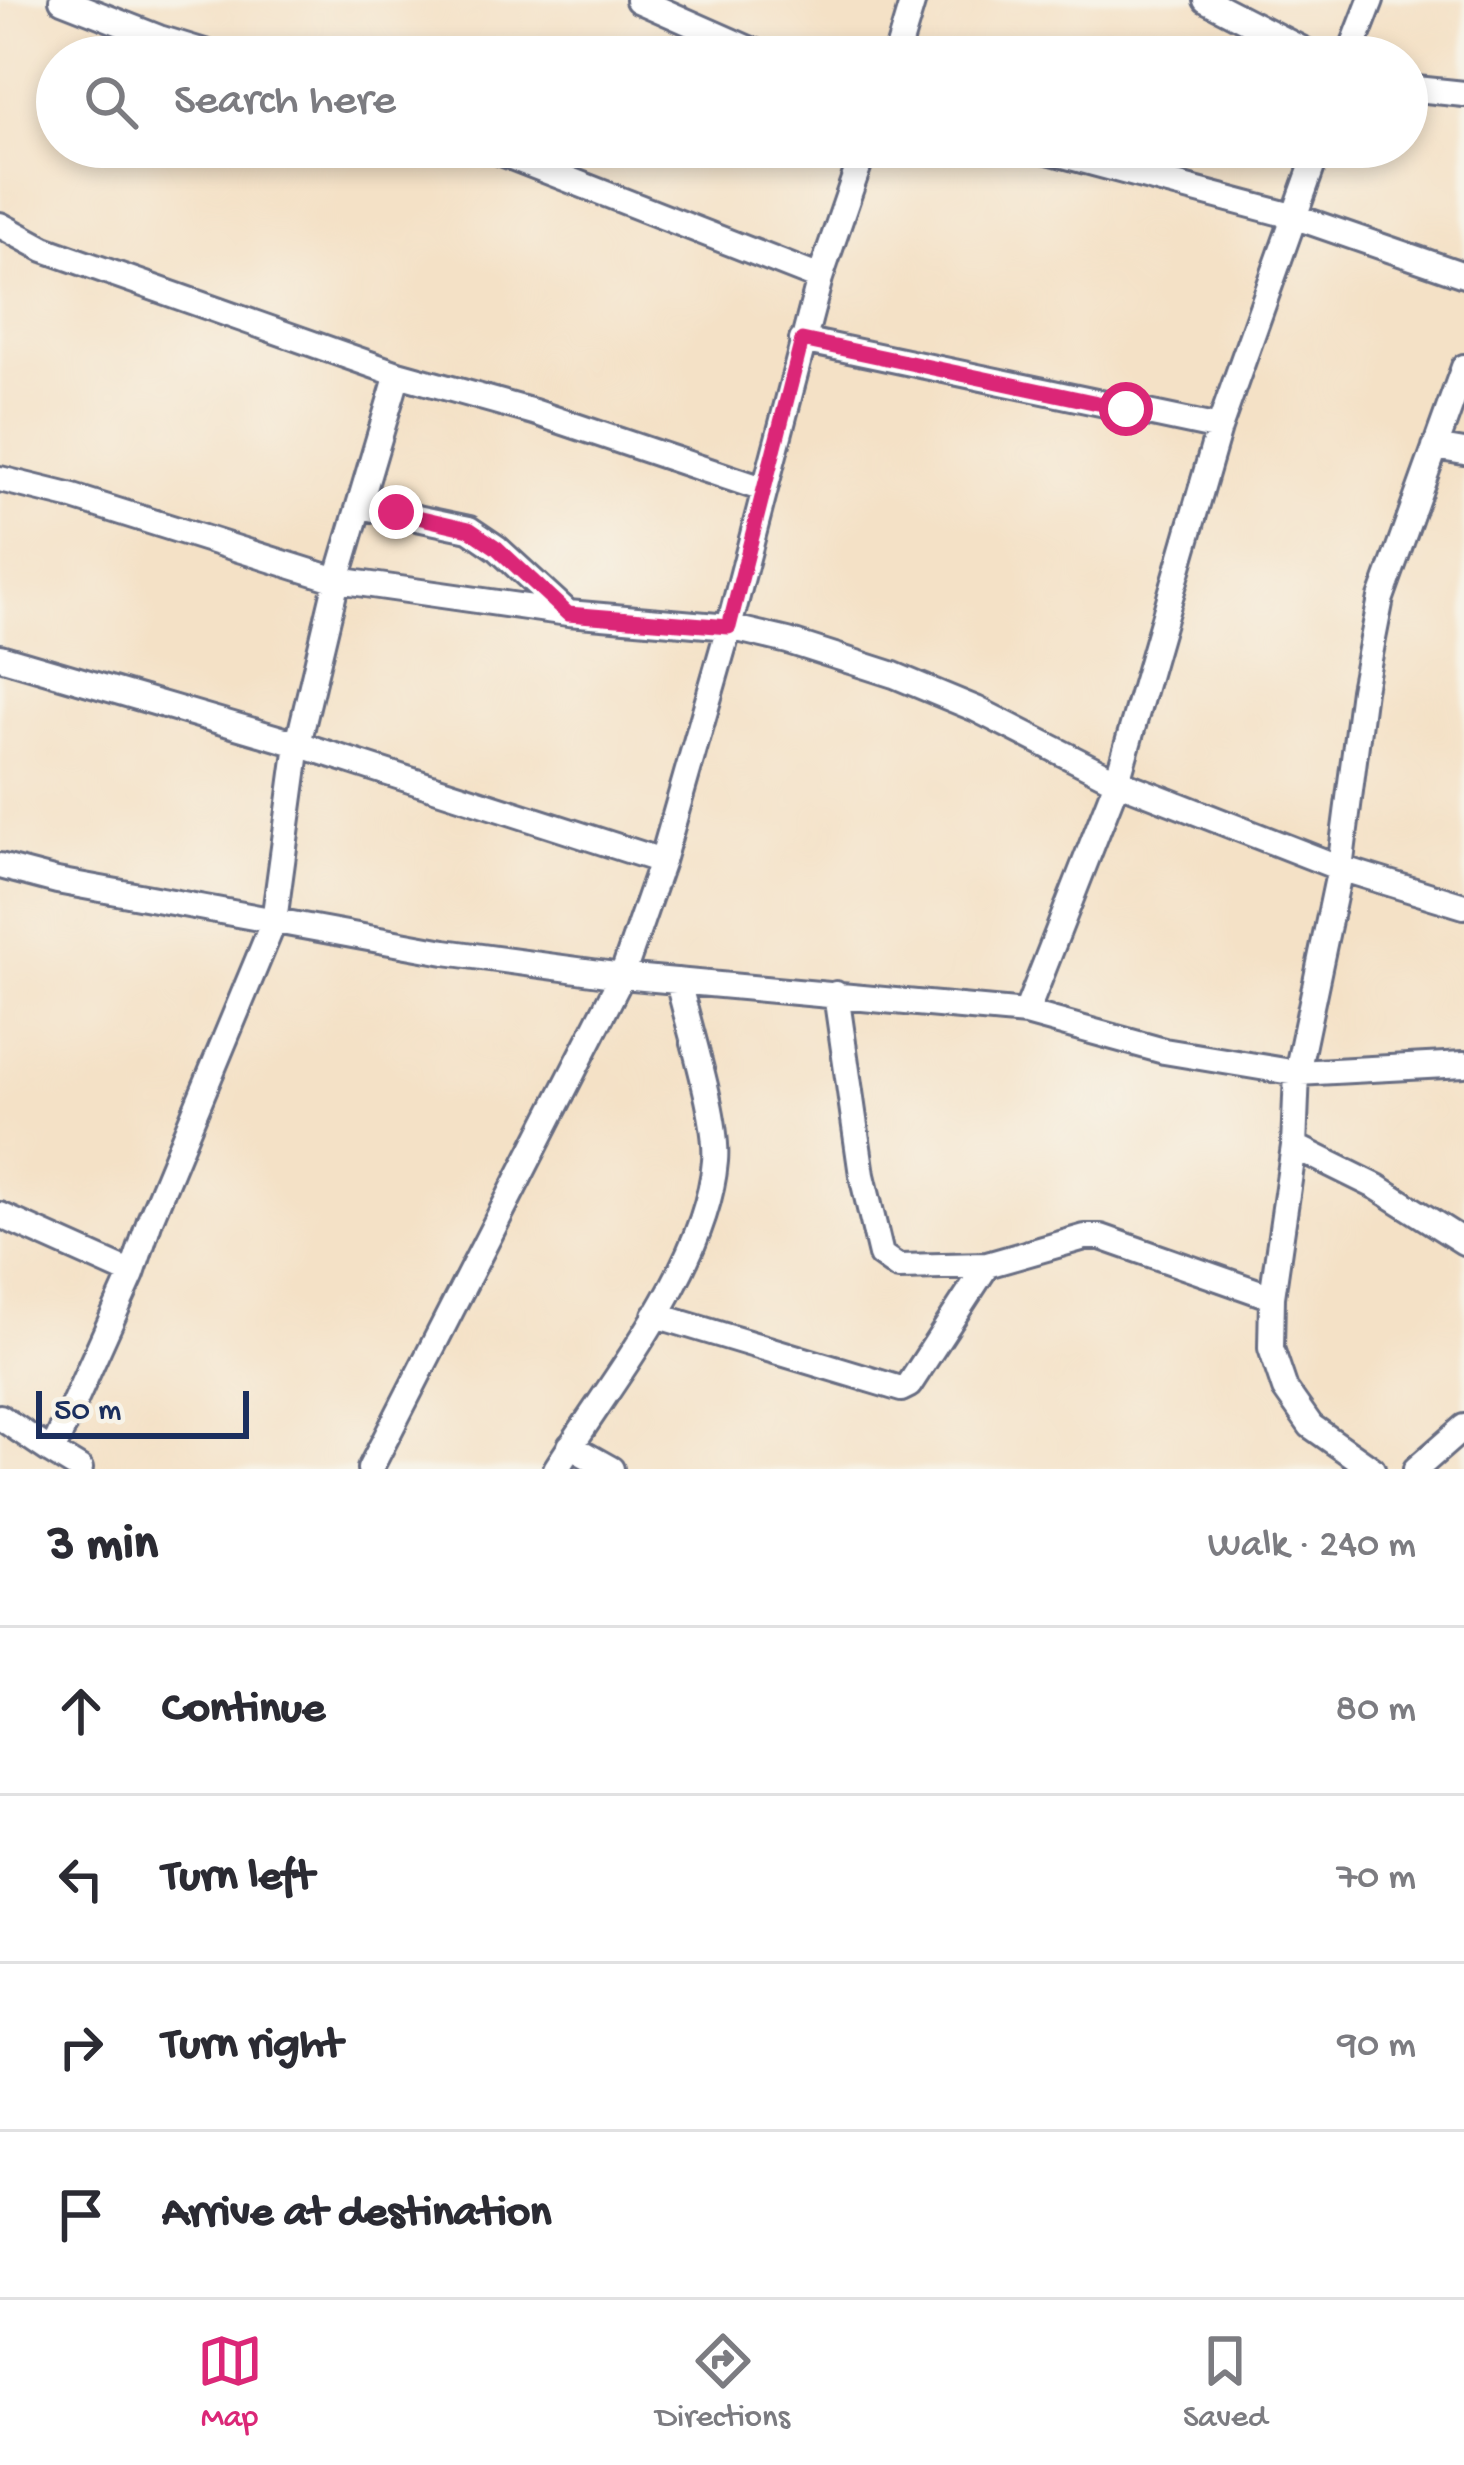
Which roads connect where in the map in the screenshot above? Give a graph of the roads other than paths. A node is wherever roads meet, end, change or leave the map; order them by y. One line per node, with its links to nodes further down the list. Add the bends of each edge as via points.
1 (62, 0): 7 (street)
2 (638, 0): 6 (street)
3 (913, 0): 9 (street)
4 (1206, 0): 10 (street)
5 (1371, 0): 11 (street)
6 (682, 9): 8 (street)
7 (154, 36)
8 (730, 36)
9 (902, 36)
10 (1276, 36)
11 (1357, 36)
12 (1428, 90): 13 (street)
13 (1464, 94)
14 (540, 168): 21 (street)
15 (858, 168): 21 (street)
16 (1112, 168): 18 (street)
17 (1312, 168): 18 (street)
18 (1296, 217): 20 (street); 25 (street)
19 (0, 226): 24 (street, via 44,249)
20 (1464, 275)
21 (820, 278): 22 (street)
22 (802, 340): 25 (street); 29 (street)
23 (1464, 367): 26 (street)
24 (398, 374): 29 (street); 30 (street)
25 (1219, 428): 36 (street)
26 (1436, 447): 27 (street); 39 (street, via 1381,598)
27 (1464, 452)
28 (0, 479): 31 (street)
29 (763, 489): 33 (street)
30 (360, 506): 31 (street); 32 (street, via 469,529)
31 (338, 580): 32 (street); 35 (street)
32 (568, 614): 33 (street)
33 (729, 627): 36 (street, via 894,675); 37 (street)
34 (0, 657): 35 (street)
35 (298, 744): 37 (street); 41 (street)
36 (1118, 781): 39 (street); 45 (street)
37 (662, 861): 42 (street)
38 (0, 866): 41 (street)
39 (1340, 868): 40 (street); 47 (street)
40 (1464, 906)
41 (274, 921): 42 (street); 52 (street)
42 (622, 976): 43 (street); 60 (street)
43 (678, 981): 44 (street); 54 (street, via 716,1160 703,1216)
44 (836, 994): 45 (street); 51 (street, via 881,1255 898,1267)
45 (1026, 1013): 47 (street, via 1164,1052)
46 (1464, 1064): 47 (street)
47 (1297, 1073): 48 (street)
48 (1294, 1146): 50 (street); 53 (street)
49 (0, 1215): 52 (street)
50 (1464, 1242)
51 (987, 1265): 53 (street, via 1101,1237); 54 (street, via 901,1389)
52 (132, 1274): 58 (street)
53 (1272, 1298): 63 (street, via 1271,1348 1285,1389 1311,1426)
54 (655, 1315): 57 (street)
55 (0, 1417): 58 (street)
56 (1464, 1427): 64 (street)
57 (570, 1446): 61 (street); 62 (street)
58 (52, 1452): 59 (street)
59 (80, 1469)
60 (370, 1469)
61 (556, 1469)
62 (611, 1469)
63 (1372, 1469)
64 (1416, 1469)

